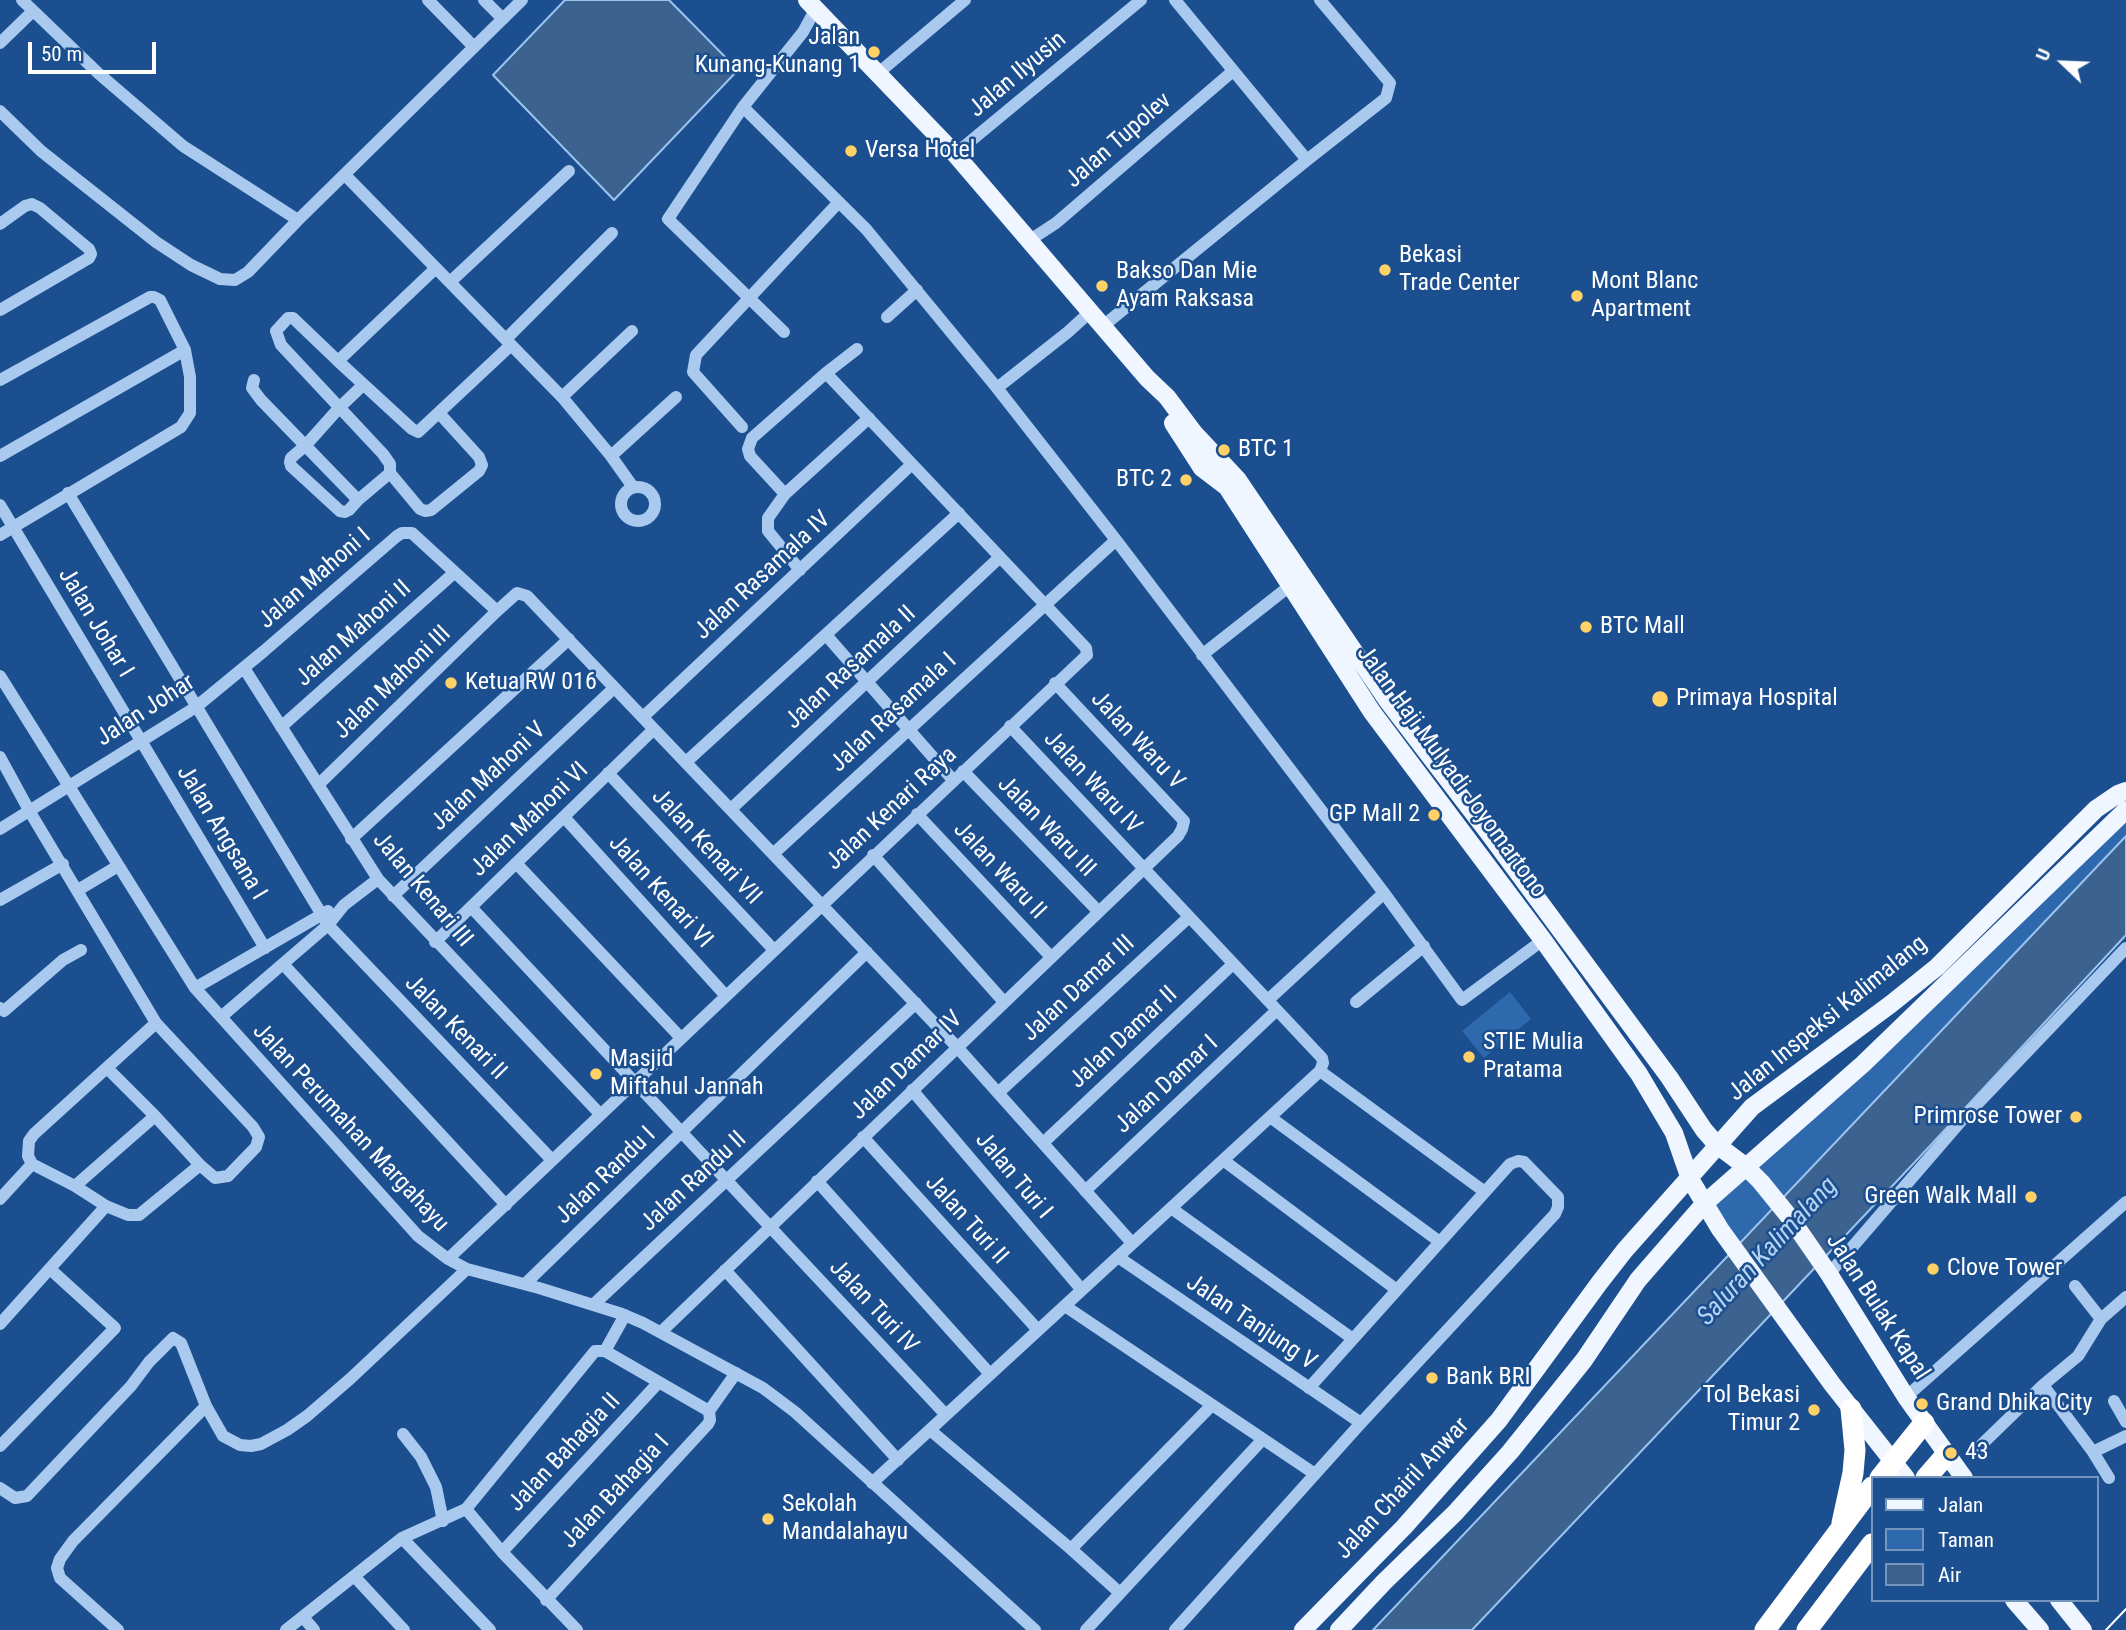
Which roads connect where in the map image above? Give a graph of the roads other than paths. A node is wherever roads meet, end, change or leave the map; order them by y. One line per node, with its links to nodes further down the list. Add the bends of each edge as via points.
1 (22, 0): 10 (street)
2 (428, 0): 13 (street)
3 (484, 0): 11 (street)
4 (522, 0): 11 (street)
5 (965, 0): 15 (street)
6 (1140, 0): 18 (street, Jalan Ilyusin)
7 (1175, 0): 14 (street)
8 (1321, 0): 19 (street, via 1391,83 1380,104)
9 (811, 5): 15 (main road, Jalan Haji Mulyadi Joyomartono); 16 (street, via 803,32)
10 (33, 11): 12 (street); 23 (street, via 183,146)
11 (503, 19): 13 (street)
12 (0, 43)
13 (474, 47): 21 (street)
14 (1233, 71): 19 (street); 26 (street, Jalan Tupolev, via 1056,223)
15 (876, 75): 18 (main road, Jalan Haji Mulyadi Joyomartono)
16 (743, 107): 22 (street); 30 (street, via 668,219)
17 (0, 111): 23 (street, via 41,151 156,242 220,279 241,278)
18 (955, 154): 26 (main road, Jalan Haji Mulyadi Joyomartono)
19 (1307, 160): 34 (street)
20 (569, 171): 28 (street)
21 (345, 175): 23 (street); 27 (street)
22 (839, 202): 29 (street); 30 (street)
23 (298, 220)
24 (0, 224): 31 (street, via 33,204 91,254)
25 (612, 233): 37 (street)
26 (1030, 240): 32 (main road, Jalan Haji Mulyadi Joyomartono)
27 (436, 268): 28 (street); 40 (street)
28 (450, 282): 37 (street)
29 (917, 290): 33 (street); 46 (street)
30 (749, 298): 36 (street); 52 (street, via 696,355 693,364 693,372)
31 (0, 310)
32 (1090, 312): 34 (main road, Jalan Haji Mulyadi Joyomartono); 46 (street)
33 (887, 317)
34 (1103, 326): 42 (main road, Jalan Haji Mulyadi Joyomartono)
35 (632, 331): 47 (street)
36 (784, 332)
37 (508, 342): 47 (street); 50 (street)
38 (857, 349): 41 (street)
39 (185, 350): 43 (street, via 160,300 150,297); 54 (street); 59 (street, via 190,414 181,427)
40 (338, 361): 45 (street); 49 (street, via 293,318 276,331 281,345)
41 (826, 373): 51 (street, Jalan Kenari Raya); 60 (street, via 752,438 748,449)
42 (1147, 378): 70 (main road, Jalan Haji Mulyadi Joyomartono, via 1160,406 1202,468 1227,488); 154 (main road, Jalan Haji Mulyadi Joyomartono, via 1238,480 1387,700)
43 (0, 380)
44 (254, 380): 53 (street, via 253,389)
45 (363, 385): 49 (street); 50 (street, via 416,431)
46 (997, 388): 66 (street)
47 (562, 397): 55 (street)
48 (677, 397): 55 (street)
49 (339, 408): 53 (street); 57 (street, via 383,454)
50 (439, 413): 57 (street, via 479,457 479,471 425,511)
51 (869, 418): 56 (street, Jalan Kenari Raya); 60 (street)
52 (743, 427)
53 (306, 445): 61 (street); 61 (street, via 291,457 291,466 340,511 349,510)
54 (0, 456)
55 (611, 456): 58 (street)
56 (912, 464): 63 (street, Jalan Kenari Raya); 68 (street, Jalan Rasamala IV)
57 (390, 473): 61 (street)
58 (633, 487)
59 (68, 493): 64 (street); 81 (street, Jalan Kenari II)
60 (785, 494): 68 (street, via 768,518 768,531)
61 (358, 500)
62 (0, 505): 64 (street, Jalan Johar I)
63 (959, 513): 67 (street, Jalan Kenari Raya); 73 (street)
64 (13, 527): 65 (street); 87 (street, Jalan Johar I)
65 (0, 535)
66 (1116, 540): 71 (street, Jalan Rasamala I); 75 (street)
67 (1000, 557): 71 (street, Jalan Kenari Raya); 78 (street, Jalan Rasamala II)
68 (800, 570): 82 (street, Jalan Rasamala IV)
69 (454, 573): 72 (street); 76 (street, Jalan Mahoni I, via 416,536 407,532 397,536); 84 (street, Jalan Mahoni II)
70 (1292, 585): 75 (street); 119 (main road, Jalan Haji Mulyadi Joyomartono, via 1372,712)
71 (1044, 604): 79 (street, Jalan Kenari Raya, via 1087,651); 85 (street, Jalan Rasamala I)
72 (497, 611): 74 (street, Jalan Mahoni III, via 517,593 522,594); 92 (street, Jalan Mahoni III)
73 (826, 635): 78 (street, Jalan Waru III); 89 (street)
74 (569, 639): 80 (street); 102 (street)
75 (1202, 655): 111 (street)
76 (244, 668): 81 (street, Jalan Johar); 84 (street, Jalan Kenari III)
77 (0, 676): 93 (street, Jalan Perumahan Margahayu)
78 (866, 682): 85 (street, Jalan Waru III); 96 (street, Jalan Rasamala II)
79 (1055, 683): 83 (street, Jalan Kenari Raya); 101 (street, Jalan Waru V, via 1184,821)
80 (614, 688): 82 (street); 112 (street, Jalan Mahoni V)
81 (196, 707): 87 (street, Jalan Johar); 118 (street, Jalan Kenari II)
82 (643, 718): 86 (street)
83 (1010, 726): 91 (street, Jalan Kenari Raya); 108 (street, Jalan Waru IV)
84 (281, 727): 92 (street, Jalan Kenari III)
85 (909, 728): 91 (street, Jalan Waru III); 103 (street, Jalan Rasamala I)
86 (654, 729): 89 (street); 90 (street, Jalan Mahoni VI)
87 (141, 741): 93 (street, Jalan Johar); 122 (street, Jalan Angsana I)
88 (0, 757): 95 (street)
89 (686, 762): 96 (street)
90 (608, 774): 99 (street, Jalan Mahoni VI); 125 (street, Jalan Kenari VII)
91 (958, 775): 98 (street, Jalan Kenari Raya); 116 (street, Jalan Waru III)
92 (318, 785): 102 (street, Jalan Kenari III)
93 (64, 789): 95 (street, Jalan Johar); 107 (street, Jalan Perumahan Margahayu)
94 (2126, 791): 135 (main road, Jalan Inspeksi Kalimalang, via 2096,809 1937,967)
95 (35, 808): 100 (street, Jalan Johar); 106 (street)
96 (731, 809): 103 (street)
97 (2126, 810): 140 (main road, Jalan Inspeksi Kalimalang)
98 (917, 814): 104 (street, Jalan Kenari Raya); 127 (street, Jalan Waru II)
99 (564, 817): 105 (street, Jalan Mahoni VI); 131 (street, Jalan Kenari VI)
100 (0, 829)
101 (1182, 830): 108 (street, Jalan Damar IV)
102 (351, 839): 109 (street, Jalan Kenari III)
103 (773, 853): 114 (street)
104 (873, 855): 114 (street, Jalan Kenari Raya); 132 (street)
105 (516, 863): 115 (street, Jalan Mahoni VI); 141 (street)
106 (63, 864): 110 (street); 113 (street)
107 (118, 866): 110 (street); 130 (street, Jalan Perumahan Margahayu)
108 (1144, 868): 116 (street, Jalan Damar IV); 117 (street, Jalan Waru IV)
109 (378, 879): 112 (street, Jalan Kenari III); 118 (street)
110 (82, 888): 139 (street)
111 (1384, 893): 121 (street); 136 (street, Jalan Damar I)
112 (393, 896): 120 (street, Jalan Kenari III)
113 (0, 900)
114 (822, 905): 125 (street, Jalan Kenari Raya); 126 (street)
115 (471, 907): 120 (street, Jalan Mahoni VI); 145 (street, Jalan Turi IV)
116 (1098, 911): 127 (street, Jalan Damar IV)
117 (1189, 916): 129 (street, Jalan Waru IV); 147 (street, Jalan Damar III)
118 (324, 920): 122 (street); 128 (street); 155 (street, Jalan Kenari II)
119 (1543, 940): 121 (street, via 1462,1000); 161 (main road, Jalan Haji Mulyadi Joyomartono, via 1639,1074 1674,1133)
120 (435, 942): 148 (street, Jalan Kenari III)
121 (1424, 946): 133 (street)
122 (265, 948): 130 (street)
123 (2126, 948): 180 (street, via 1961,1121)
124 (81, 950): 137 (street, via 4,1011)
125 (774, 950): 131 (street, Jalan Kenari Raya)
126 (867, 952): 134 (street); 151 (street, Jalan Randu I)
127 (1051, 957): 132 (street, Jalan Damar IV)
128 (283, 964): 138 (street); 169 (street)
129 (1233, 964): 136 (street, Jalan Waru IV); 153 (street, Jalan Damar II)
130 (195, 988): 138 (street, Jalan Perumahan Margahayu)
131 (726, 996): 141 (street, Jalan Kenari Raya)
132 (1004, 1002): 142 (street, Jalan Damar IV)
133 (1356, 1002)
134 (916, 1003): 142 (street); 160 (street, Jalan Randu II)
135 (1892, 1004): 140 (main road); 154 (main road, Jalan Inspeksi Kalimalang, via 1752,1107)
136 (1272, 1005): 144 (street, Jalan Waru IV, via 1322,1058); 164 (street, Jalan Damar I)
137 (0, 1008)
138 (221, 1017): 176 (street, Jalan Perumahan Margahayu, via 418,1236)
139 (156, 1023): 143 (street); 158 (street, via 257,1132 253,1152 228,1177 215,1178)
140 (1905, 1024): 159 (main road, Jalan Inspeksi Kalimalang)
141 (681, 1038): 145 (street, Jalan Kenari Raya)
142 (957, 1047): 146 (street, Jalan Damar IV); 147 (street)
143 (107, 1068): 149 (street); 157 (street, via 30,1138)
144 (1320, 1071): 150 (street); 165 (street)
145 (635, 1082): 148 (street, Jalan Kenari Raya); 151 (street, Jalan Turi IV)
146 (912, 1090): 152 (street, Jalan Damar IV); 183 (street, Jalan Turi I)
147 (998, 1093): 153 (street)
148 (600, 1114): 155 (street, Jalan Kenari Raya)
149 (155, 1116): 158 (street); 163 (street)
150 (1270, 1116): 156 (street); 173 (street)
151 (681, 1132): 160 (street, Jalan Turi IV); 181 (street, Jalan Randu I)
152 (863, 1137): 162 (street, Jalan Damar IV); 191 (street, Jalan Turi II)
153 (1043, 1143): 164 (street)
154 (1717, 1145): 159 (main road, Jalan Haji Mulyadi Joyomartono); 161 (main road, Jalan Inspeksi Kalimalang)
155 (552, 1160): 169 (street, Jalan Kenari Raya)
156 (1223, 1160): 171 (street); 184 (street)
157 (32, 1164): 163 (street); 166 (street)
158 (200, 1165): 170 (street, via 139,1215)
159 (1745, 1166): 168 (main road, Jalan Inspeksi Kalimalang); 180 (main road, Jalan Bulak Kapal, via 1791,1219)
160 (726, 1180): 172 (street, Jalan Turi IV); 186 (street, Jalan Randu II)
161 (1690, 1180): 168 (main road, Jalan Haji Mulyadi Joyomartono); 247 (main road, Jalan Chairil Anwar, via 1600,1282 1491,1430)
162 (817, 1181): 172 (street, Jalan Damar IV); 196 (street)
163 (75, 1186): 170 (street)
164 (1085, 1191): 174 (street)
165 (1485, 1192): 173 (street); 206 (street, via 1518,1161 1558,1197 1558,1207)
166 (0, 1199)
167 (2126, 1202): 200 (street)
168 (1704, 1203): 203 (main road); 248 (main road, Jalan Chairil Anwar, via 1638,1280 1584,1360 1510,1452)
169 (506, 1205): 176 (street, Jalan Kenari Raya)
170 (106, 1206): 177 (street)
171 (1171, 1208): 174 (street); 193 (street)
172 (770, 1227): 179 (street, Jalan Damar IV); 205 (street, Jalan Turi IV)
173 (1440, 1242): 184 (street)
174 (1132, 1243): 175 (street)
175 (1118, 1257): 183 (street); 199 (street, Jalan Tanjung V)
176 (448, 1259): 178 (street, Jalan Perumahan Margahayu)
177 (50, 1269): 190 (street); 212 (street, via 115,1328)
178 (467, 1269): 181 (street, Jalan Perumahan Margahayu); 202 (street, via 307,1416 261,1444 244,1446 229,1440)
179 (725, 1270): 192 (street, Jalan Damar IV); 216 (street)
180 (1829, 1274): 200 (main road, Jalan Bulak Kapal)
181 (525, 1284): 186 (street, Jalan Perumahan Margahayu)
182 (2076, 1286): 189 (street)
183 (1082, 1290): 187 (street)
184 (1397, 1290): 193 (street)
185 (2126, 1297): 189 (street)
186 (593, 1304): 188 (street, Jalan Perumahan Margahayu)
187 (1065, 1306): 191 (street); 201 (street)
188 (625, 1315): 192 (street, Jalan Perumahan Margahayu); 194 (street)
189 (2101, 1319): 198 (street, via 2078,1356)
190 (0, 1324)
191 (1038, 1330): 196 (street)
192 (661, 1332): 195 (street, Jalan Perumahan Margahayu)
193 (1353, 1339): 199 (street)
194 (605, 1351): 197 (street); 225 (street, via 591,1353)
195 (736, 1373): 204 (street, Jalan Bahagia I); 222 (street, Jalan Perumahan Margahayu, via 794,1412)
196 (990, 1374): 205 (street)
197 (659, 1382): 204 (street); 231 (street, Jalan Bahagia II)
198 (2043, 1385): 213 (street); 214 (street)
199 (1309, 1388): 206 (street, Jalan Tanjung V)
200 (1906, 1398): 207 (main road, Jalan Bulak Kapal)
201 (1212, 1405): 211 (street); 230 (street)
202 (205, 1406): 223 (street, via 181,1343 171,1339 27,1496 15,1498); 238 (street, via 60,1559 60,1578)
203 (1851, 1409): 217 (main road); 227 (highway, via 1855,1450)
204 (709, 1411): 234 (street, Jalan Bahagia I, via 708,1424)
205 (946, 1415): 208 (street)
206 (1361, 1423): 218 (street)
207 (1924, 1423): 215 (main road, Jalan Bulak Kapal); 217 (highway)
208 (930, 1430): 216 (street); 230 (street)
209 (403, 1434): 226 (street, via 436,1487)
210 (2126, 1436): 214 (street)
211 (1263, 1439): 218 (street); 233 (street)
212 (0, 1446)
213 (1975, 1451)
214 (2093, 1452): 221 (street)
215 (1946, 1455): 219 (highway); 220 (main road, Jalan Bulak Kapal)
216 (898, 1460): 222 (street)
217 (1892, 1472)
218 (1315, 1474): 246 (street)
219 (1929, 1476)
220 (1962, 1476)
221 (2109, 1478)
222 (872, 1483): 244 (street, Jalan Perumahan Margahayu)
223 (0, 1488)
224 (1870, 1491): 227 (highway)
225 (466, 1509): 226 (street); 231 (street)
226 (443, 1521): 228 (street)
227 (1841, 1528): 249 (highway)
228 (402, 1538): 232 (street); 242 (street)
229 (1870, 1547): 250 (highway)
230 (1071, 1549): 233 (street)
231 (502, 1552): 234 (street)
232 (354, 1576): 237 (street); 241 (street)
233 (1121, 1593): 245 (street)
234 (546, 1600): 243 (street)
235 (2016, 1602): 251 (main road)
236 (2062, 1602): 252 (main road)
237 (303, 1617): 239 (street); 240 (street)
238 (118, 1630)
239 (286, 1630)
240 (314, 1630)
241 (404, 1630)
242 (490, 1630)
243 (577, 1630)
244 (1035, 1630)
245 (1086, 1630)
246 (1175, 1630)
247 (1303, 1630)
248 (1339, 1630)
249 (1765, 1630)
250 (1807, 1630)
251 (2040, 1630)
252 (2083, 1630)

